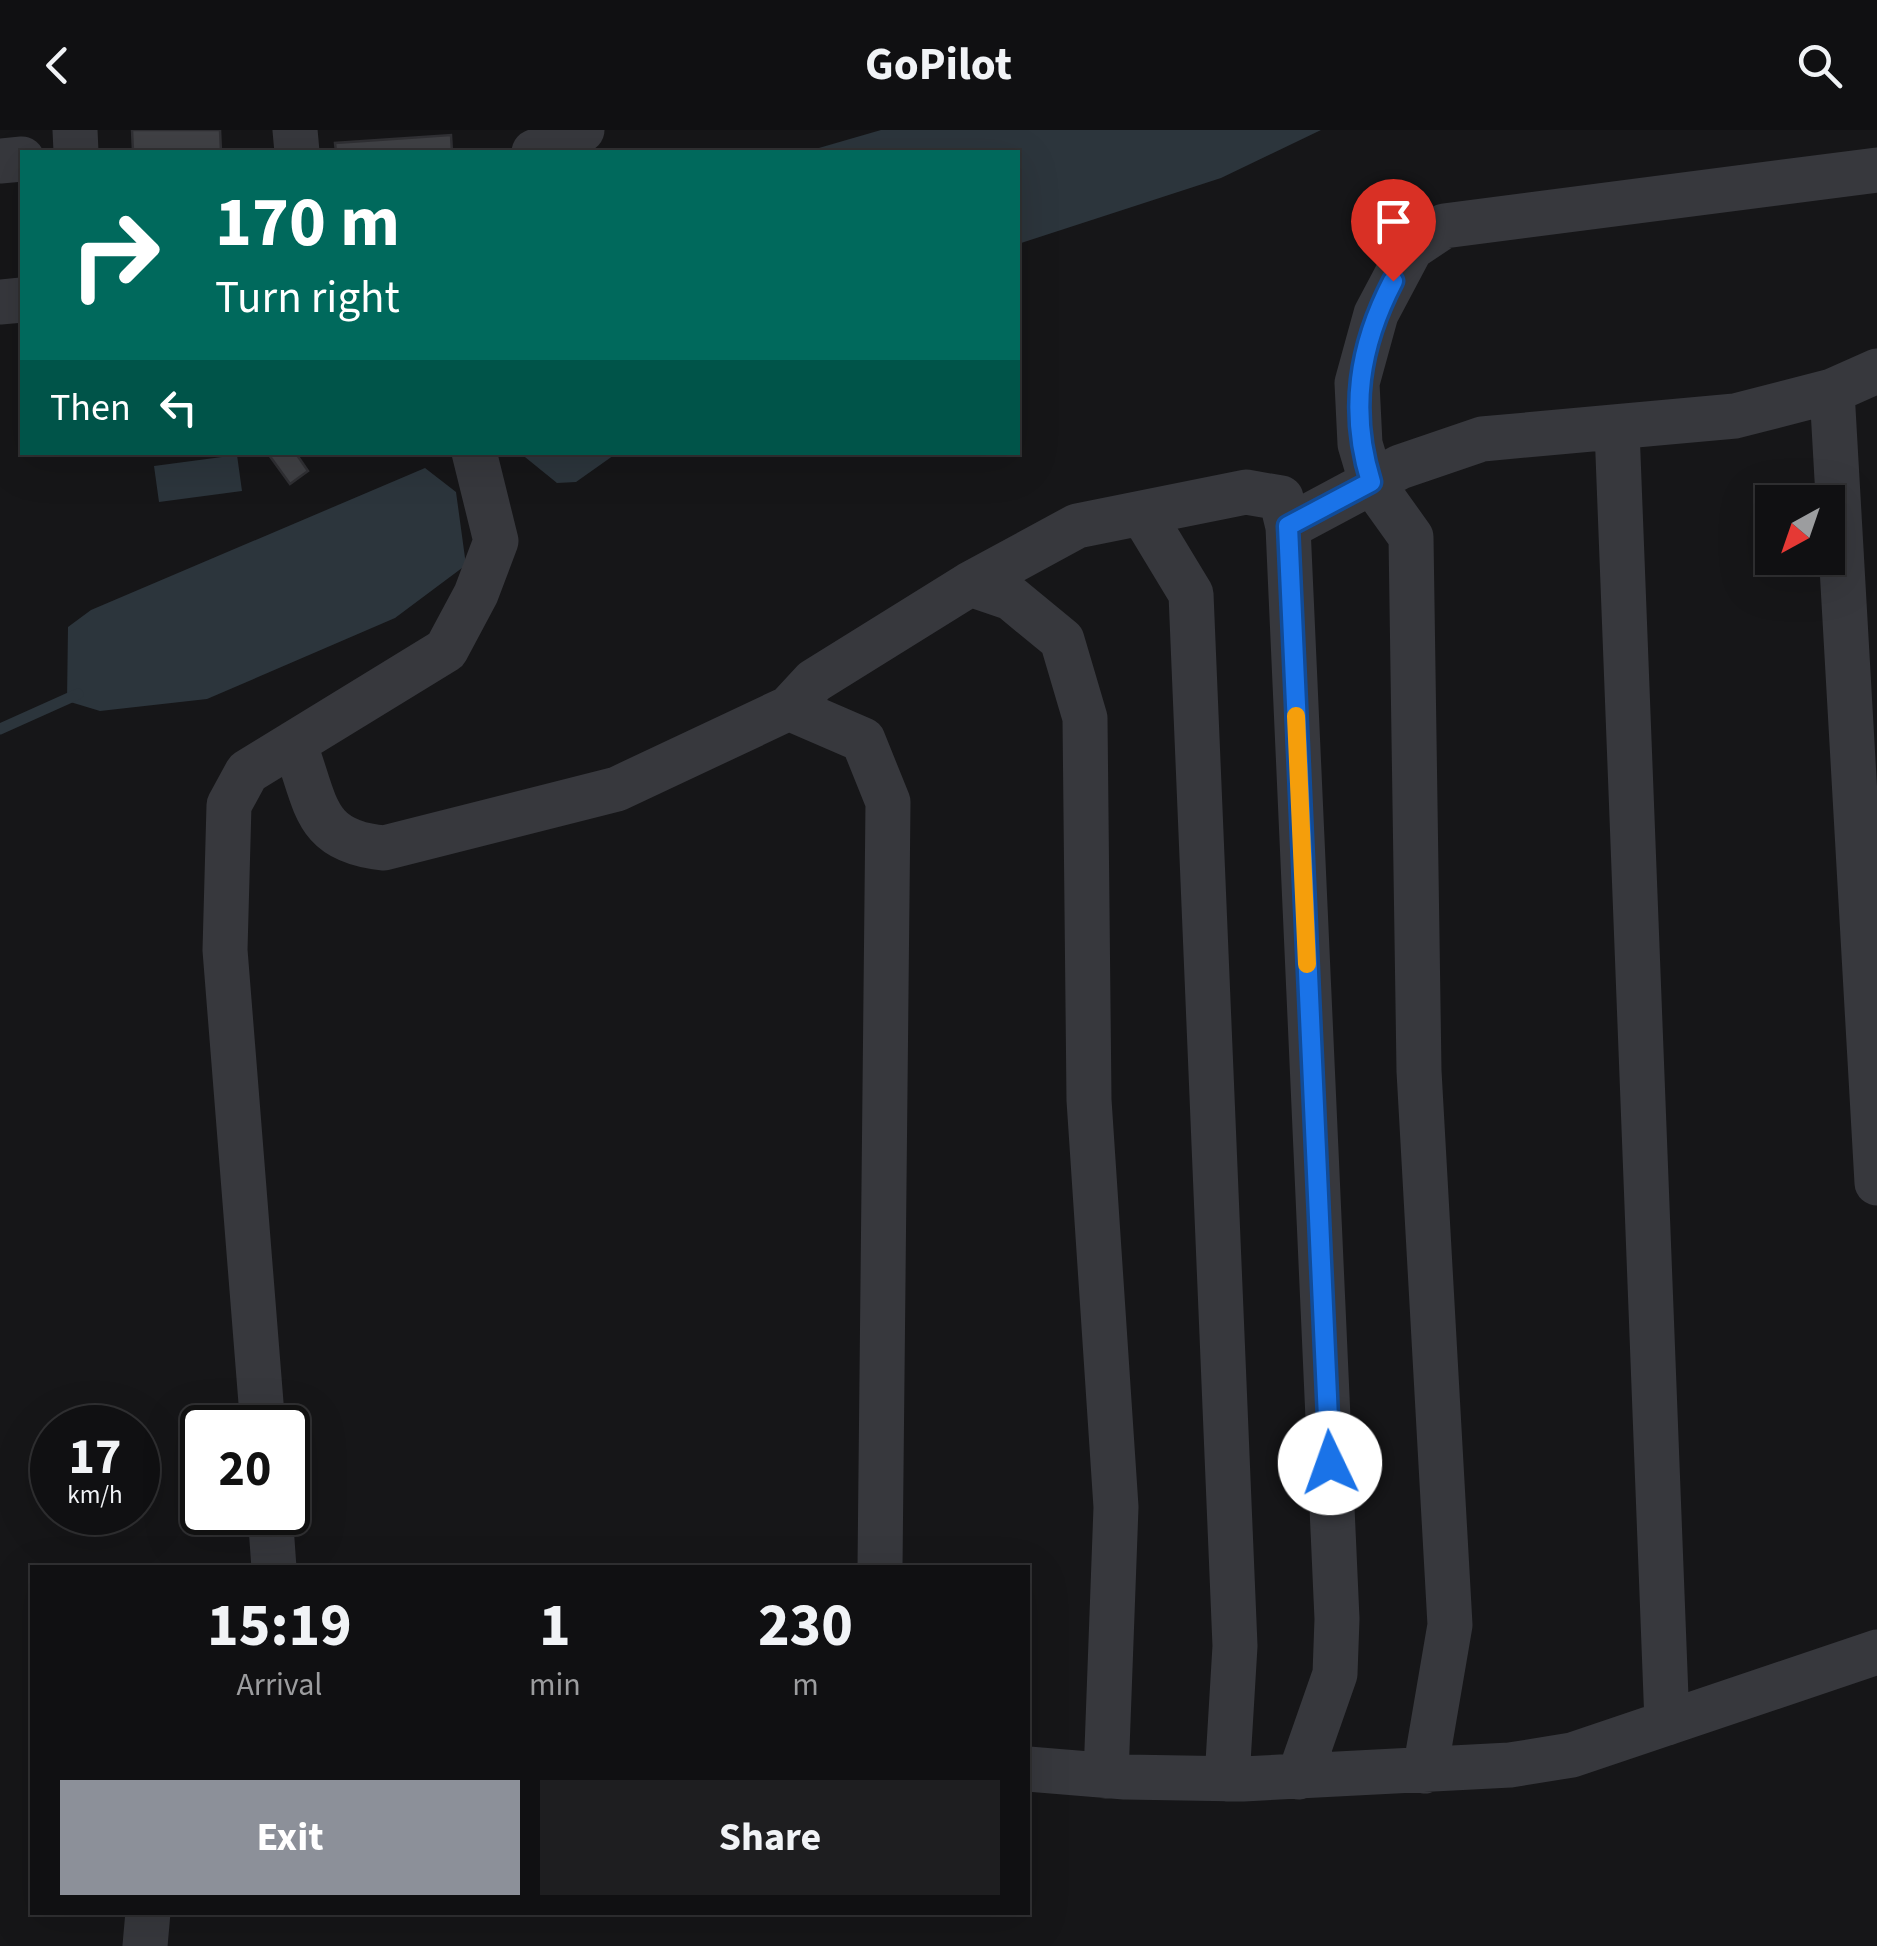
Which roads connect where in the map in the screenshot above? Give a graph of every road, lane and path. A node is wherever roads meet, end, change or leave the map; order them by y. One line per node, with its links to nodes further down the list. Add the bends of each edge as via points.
1 (582, 130): 2 (lane)
2 (538, 150)
3 (1877, 170): 8 (lane, via 1444,226 1410,248 1376,314 1357,382 1360,444)
4 (1877, 371): 5 (lane)
5 (1832, 392): 6 (lane, via 1735,416); 14 (lane)
6 (1616, 429): 8 (lane, via 1482,439); 20 (lane)
7 (475, 455): 13 (lane, via 496,540 446,650)
8 (1371, 482): 10 (lane); 22 (lane, via 1411,537 1419,1071 1450,1625)
9 (1142, 513): 10 (lane, via 1246,492 1280,498); 11 (lane, via 1076,526); 25 (lane, via 1191,594 1235,1646)
10 (1288, 526): 24 (lane, via 1337,1619 1336,1674)
11 (970, 584): 12 (lane, via 814,682); 23 (lane, via 1011,598 1062,640 1084,718 1088,1100 1116,1507)
12 (789, 708): 13 (lane, via 617,788 384,848 350,844 326,827); 18 (lane, via 864,740 888,802)
13 (294, 744): 15 (lane, via 247,772 229,804 225,950)
14 (1877, 1183)
15 (261, 1405)
16 (272, 1535): 17 (lane)
17 (274, 1565)
18 (880, 1565)
19 (1877, 1652): 20 (lane)
20 (1666, 1723): 22 (lane, via 1572,1755)
21 (1030, 1770): 23 (lane)
22 (1425, 1770): 24 (lane)
23 (1106, 1776): 25 (lane)
24 (1299, 1776): 25 (lane)
25 (1227, 1778)
26 (148, 1915): 27 (lane)
27 (145, 1946)

